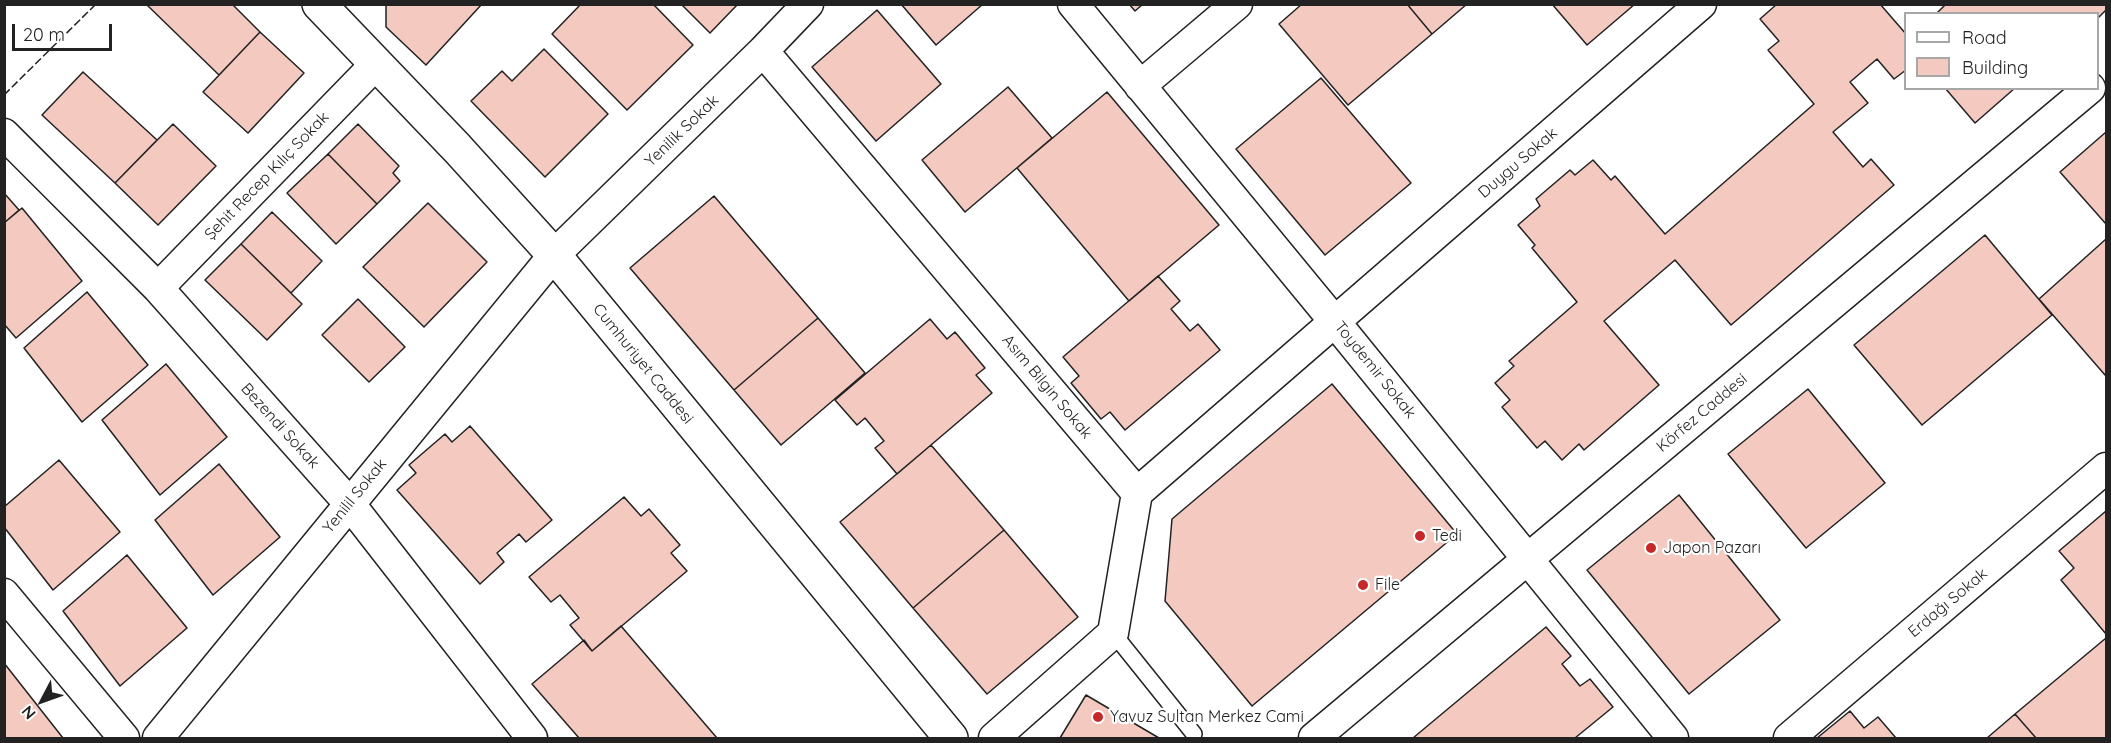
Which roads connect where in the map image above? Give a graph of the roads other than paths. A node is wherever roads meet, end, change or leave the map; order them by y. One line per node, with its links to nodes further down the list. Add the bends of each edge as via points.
1 (319, 4): 7 (street, Cumhuriyet Caddesi)
2 (808, 4): 6 (street, Yenilik Sokak)
3 (1072, 4): 8 (street, Toydemir Sokak)
4 (1237, 4): 8 (street)
5 (1701, 4): 13 (street, Duygu Sokak)
6 (763, 51): 11 (street, Yenilik Sokak); 15 (street, Asım Bilgin Sokak)
7 (376, 64): 11 (street, Cumhuriyet Caddesi); 12 (street, Şehit Recep Kılıç Sokak)
8 (1140, 86): 13 (street, Toydemir Sokak)
9 (2088, 90): 17 (street, Körfez Caddesi)
10 (4, 134): 12 (street, Bezendi Sokak)
11 (554, 255): 16 (street, Yenilil Sokak); 24 (street, Cumhuriyet Caddesi)
12 (158, 288): 16 (street, Bezendi Sokak)
13 (1335, 322): 15 (street, Duygu Sokak); 17 (street, Toydemir Sokak)
14 (2106, 468): 28 (street, Erdağı Sokak)
15 (1137, 493): 19 (street)
16 (349, 503): 22 (street, Yenilil Sokak); 23 (street, Bezendi Sokak)
17 (1528, 558): 26 (street, Körfez Caddesi); 27 (street, Toydemir Sokak)
18 (4, 594): 21 (street)
19 (1113, 633): 20 (lane); 25 (street)
20 (1194, 734)
21 (124, 738)
22 (158, 738)
23 (532, 738)
24 (951, 738)
25 (994, 738)
26 (1314, 738)
27 (1674, 738)
28 (1789, 738)

